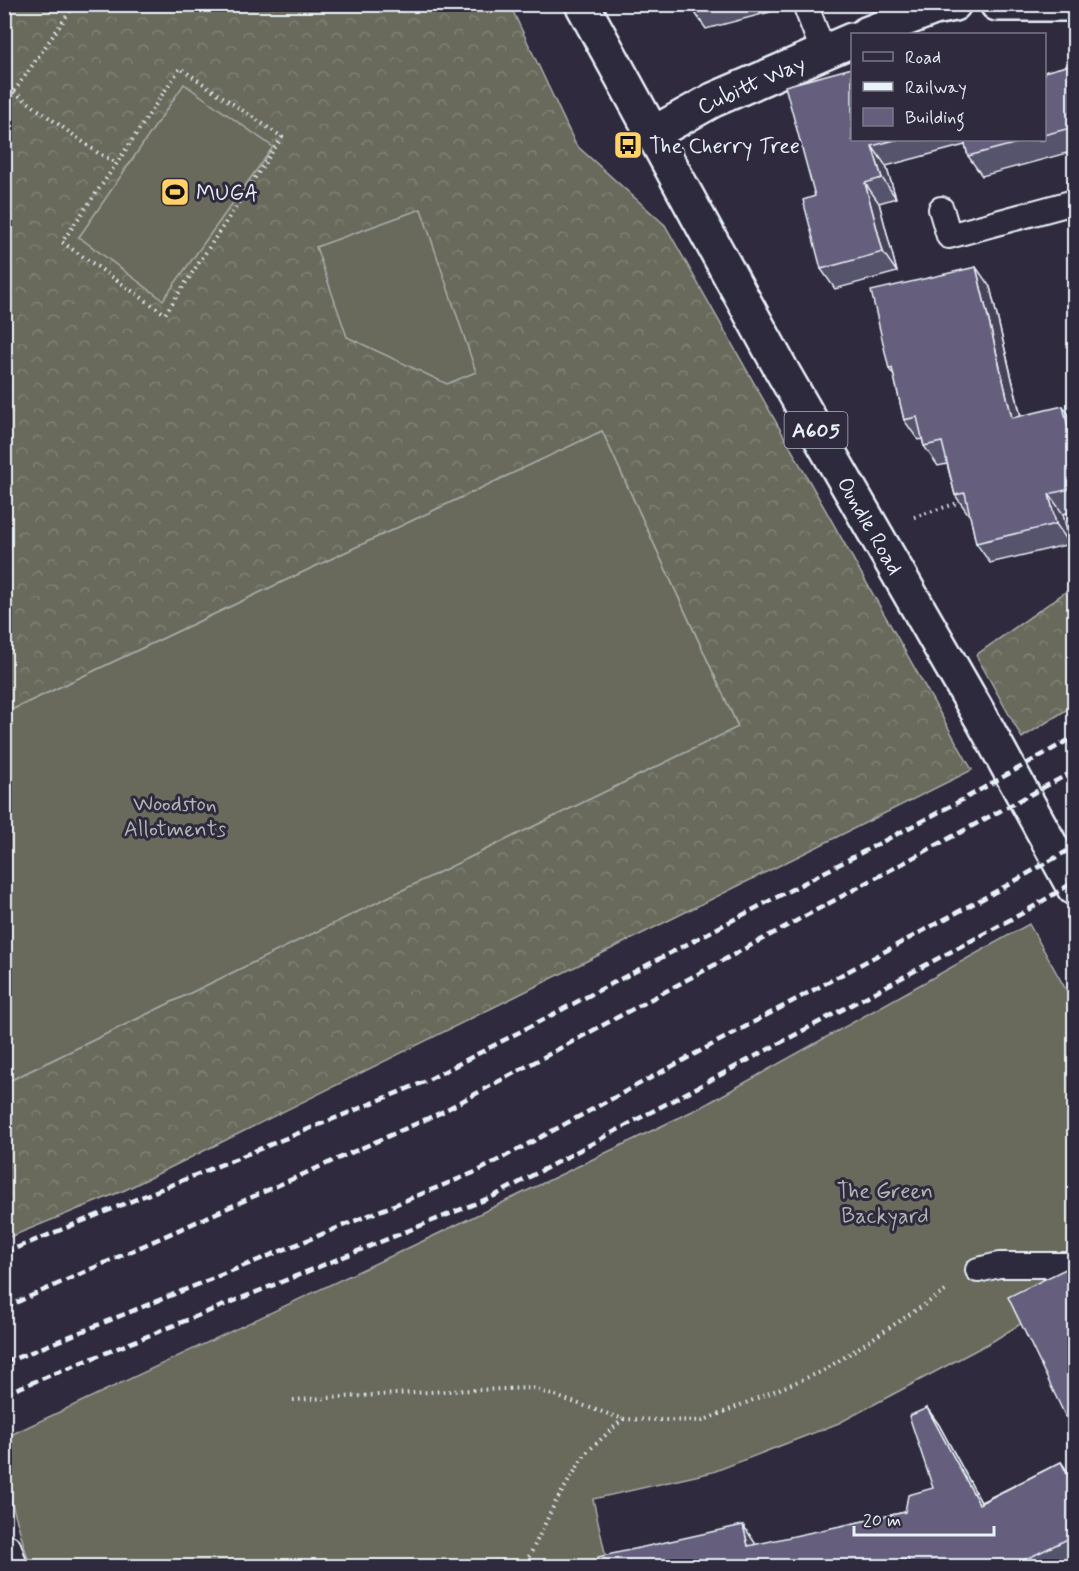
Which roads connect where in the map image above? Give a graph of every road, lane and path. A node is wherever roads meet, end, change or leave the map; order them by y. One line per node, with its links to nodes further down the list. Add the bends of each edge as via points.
1 (75, 4): 10 (path)
2 (582, 4): 12 (main road, Oundle Road / A605)
3 (805, 4): 9 (lane)
4 (954, 4): 7 (main road)
5 (997, 4): 6 (main road)
6 (1073, 4)
7 (869, 33)
8 (851, 40): 9 (main road, Cubitt Way)
9 (822, 51): 12 (main road, Cubitt Way, via 713,100)
10 (14, 92): 11 (path); 13 (path)
11 (4, 106)
12 (652, 134): 18 (main road, Oundle Road / A605)
13 (117, 163): 13 (path, via 62,242 165,315 282,137 180,68)
14 (1074, 202): 15 (lane, via 949,236)
15 (941, 209)
16 (965, 501): 17 (path)
17 (913, 518)
18 (1074, 888)
19 (1074, 1264): 20 (lane, via 999,1265)
20 (978, 1270): 22 (path, via 823,1371 702,1421)
21 (293, 1400): 22 (path, via 532,1389)
22 (623, 1419): 25 (path, via 586,1453)
23 (4, 1545): 24 (lane, via 9,1548)
24 (15, 1566)
25 (521, 1566)

